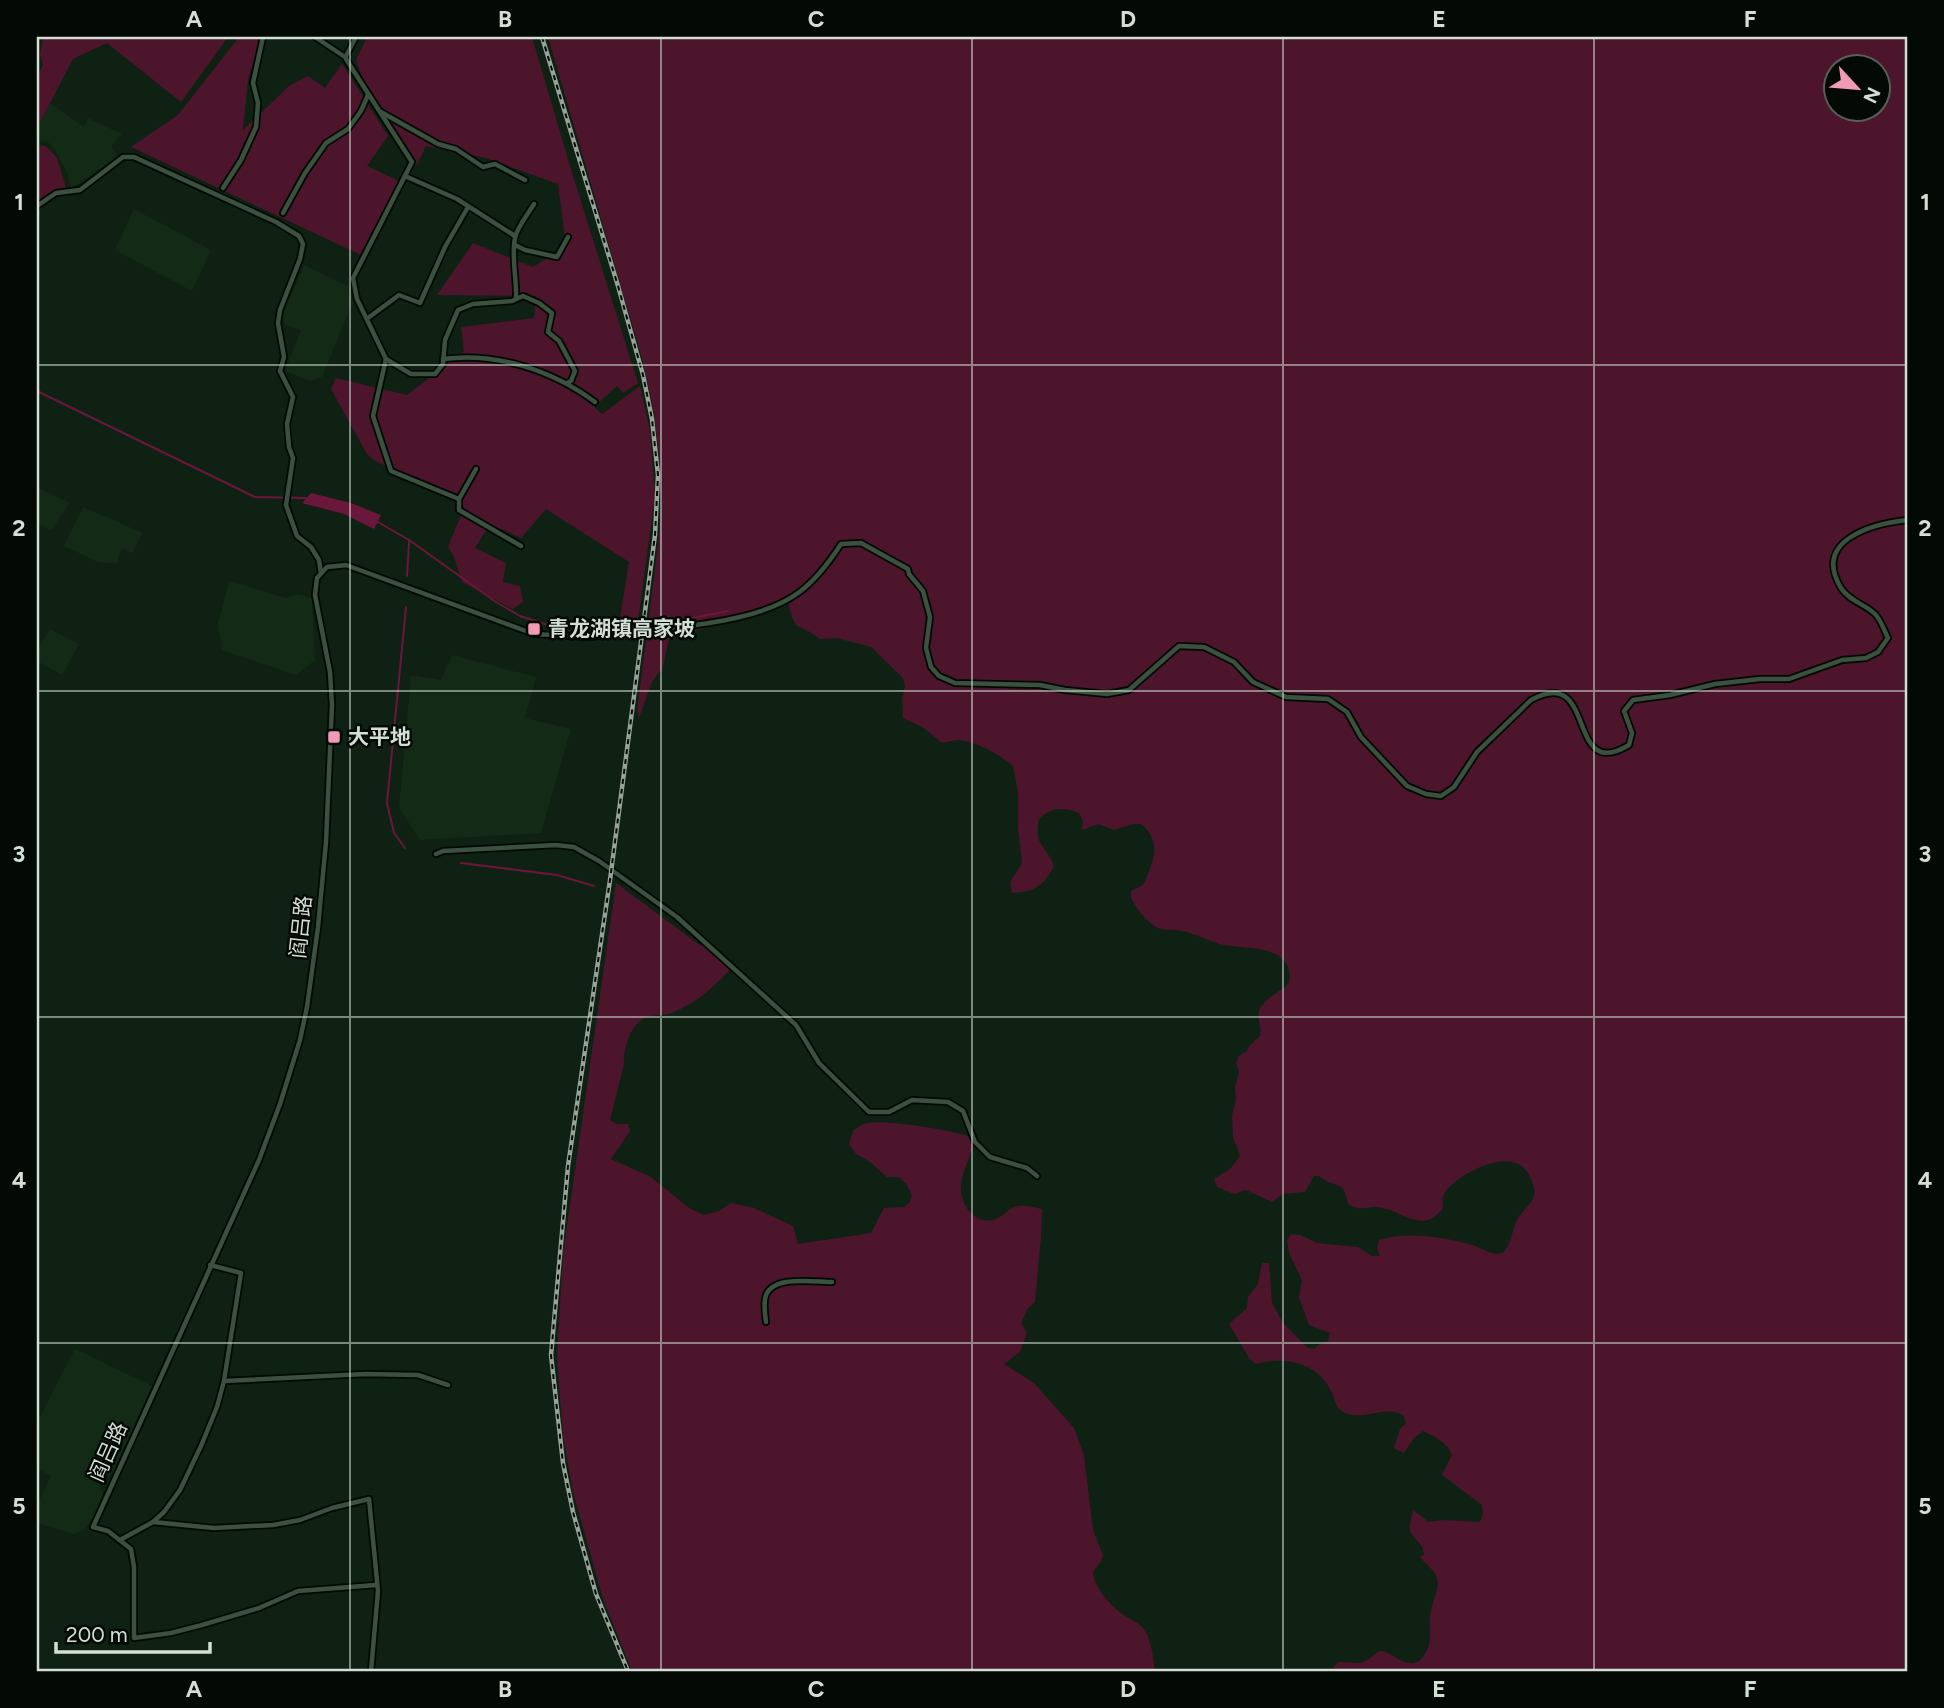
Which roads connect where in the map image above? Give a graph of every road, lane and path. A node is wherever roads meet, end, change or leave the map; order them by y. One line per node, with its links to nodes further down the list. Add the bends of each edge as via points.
1 (264, 37): 9 (street, via 253,83 258,103 256,127)
2 (315, 37): 4 (street)
3 (356, 37): 4 (street)
4 (346, 58): 5 (street)
5 (369, 94): 6 (street); 13 (street, via 348,129 326,143)
6 (380, 112): 7 (street, via 412,162); 8 (street, via 483,167 495,164)
7 (405, 176): 12 (street); 18 (street, via 353,278 357,299)
8 (525, 180)
9 (223, 188)
10 (534, 204): 14 (street)
11 (37, 206): 27 (street, via 56,193 79,190 123,157 134,157 299,236 303,244 300,258 278,323 284,357 281,371 293,397 287,425 293,458 286,505 297,536 312,547)
12 (468, 206): 14 (street); 18 (street, via 420,303 399,295)
13 (283, 213)
14 (515, 236): 16 (street)
15 (568, 237): 16 (street, via 557,257)
16 (514, 245): 17 (street)
17 (516, 299): 20 (street, via 458,310 445,340); 21 (street, via 523,296 552,313 548,332 559,341 575,371)
18 (368, 318): 19 (street)
19 (386, 359): 20 (street, via 411,374 435,374); 24 (street, via 373,416 391,471)
20 (443, 359): 21 (street, via 483,358 538,370)
21 (567, 383): 22 (street)
22 (595, 402)
23 (476, 469): 24 (street)
24 (459, 499): 26 (street, via 459,510)
25 (1907, 520): 28 (street, via 1856,532 1833,560 1842,589 1876,615 1888,638 1878,652 1789,678 1716,684 1633,700 1625,711 1632,733 1629,745 1618,752 1605,752 1588,742 1568,698 1550,692 1540,695 1477,752 1454,787 1441,796 1407,786 1361,737 1347,712 1328,699 1286,697 1253,682 1234,662 1204,647 1179,646 1129,690 1107,694 1040,685 955,683 939,676 926,649 930,617 923,591 908,569 861,542 841,544 798,593 756,614)
26 (521, 546)
27 (321, 573): 29 (street, via 332,565 346,565 534,634 588,637); 32 (street, 阎吕路, via 315,595 330,672 332,715 326,842 307,1007 269,1135)
28 (650, 631)
29 (629, 633)
30 (436, 854): 31 (street, via 575,848 645,892 744,976 796,1025 819,1063 870,1112 890,1112 912,1100 948,1102 963,1111 975,1142 990,1157)
31 (1037, 1175)
32 (210, 1265): 35 (street, via 241,1273); 38 (street, 阎吕路, via 93,1527)
33 (832, 1282): 34 (street, via 774,1285 765,1296)
34 (765, 1322)
35 (224, 1381): 36 (street, via 365,1374 418,1376); 37 (street, via 187,1476 172,1503)
36 (448, 1385)
37 (153, 1522): 38 (street); 39 (street, via 214,1528 273,1525 369,1499)
38 (119, 1539): 39 (street, via 131,1549 134,1567 134,1638 202,1625 298,1591)
39 (376, 1585): 40 (street)
40 (371, 1671)

